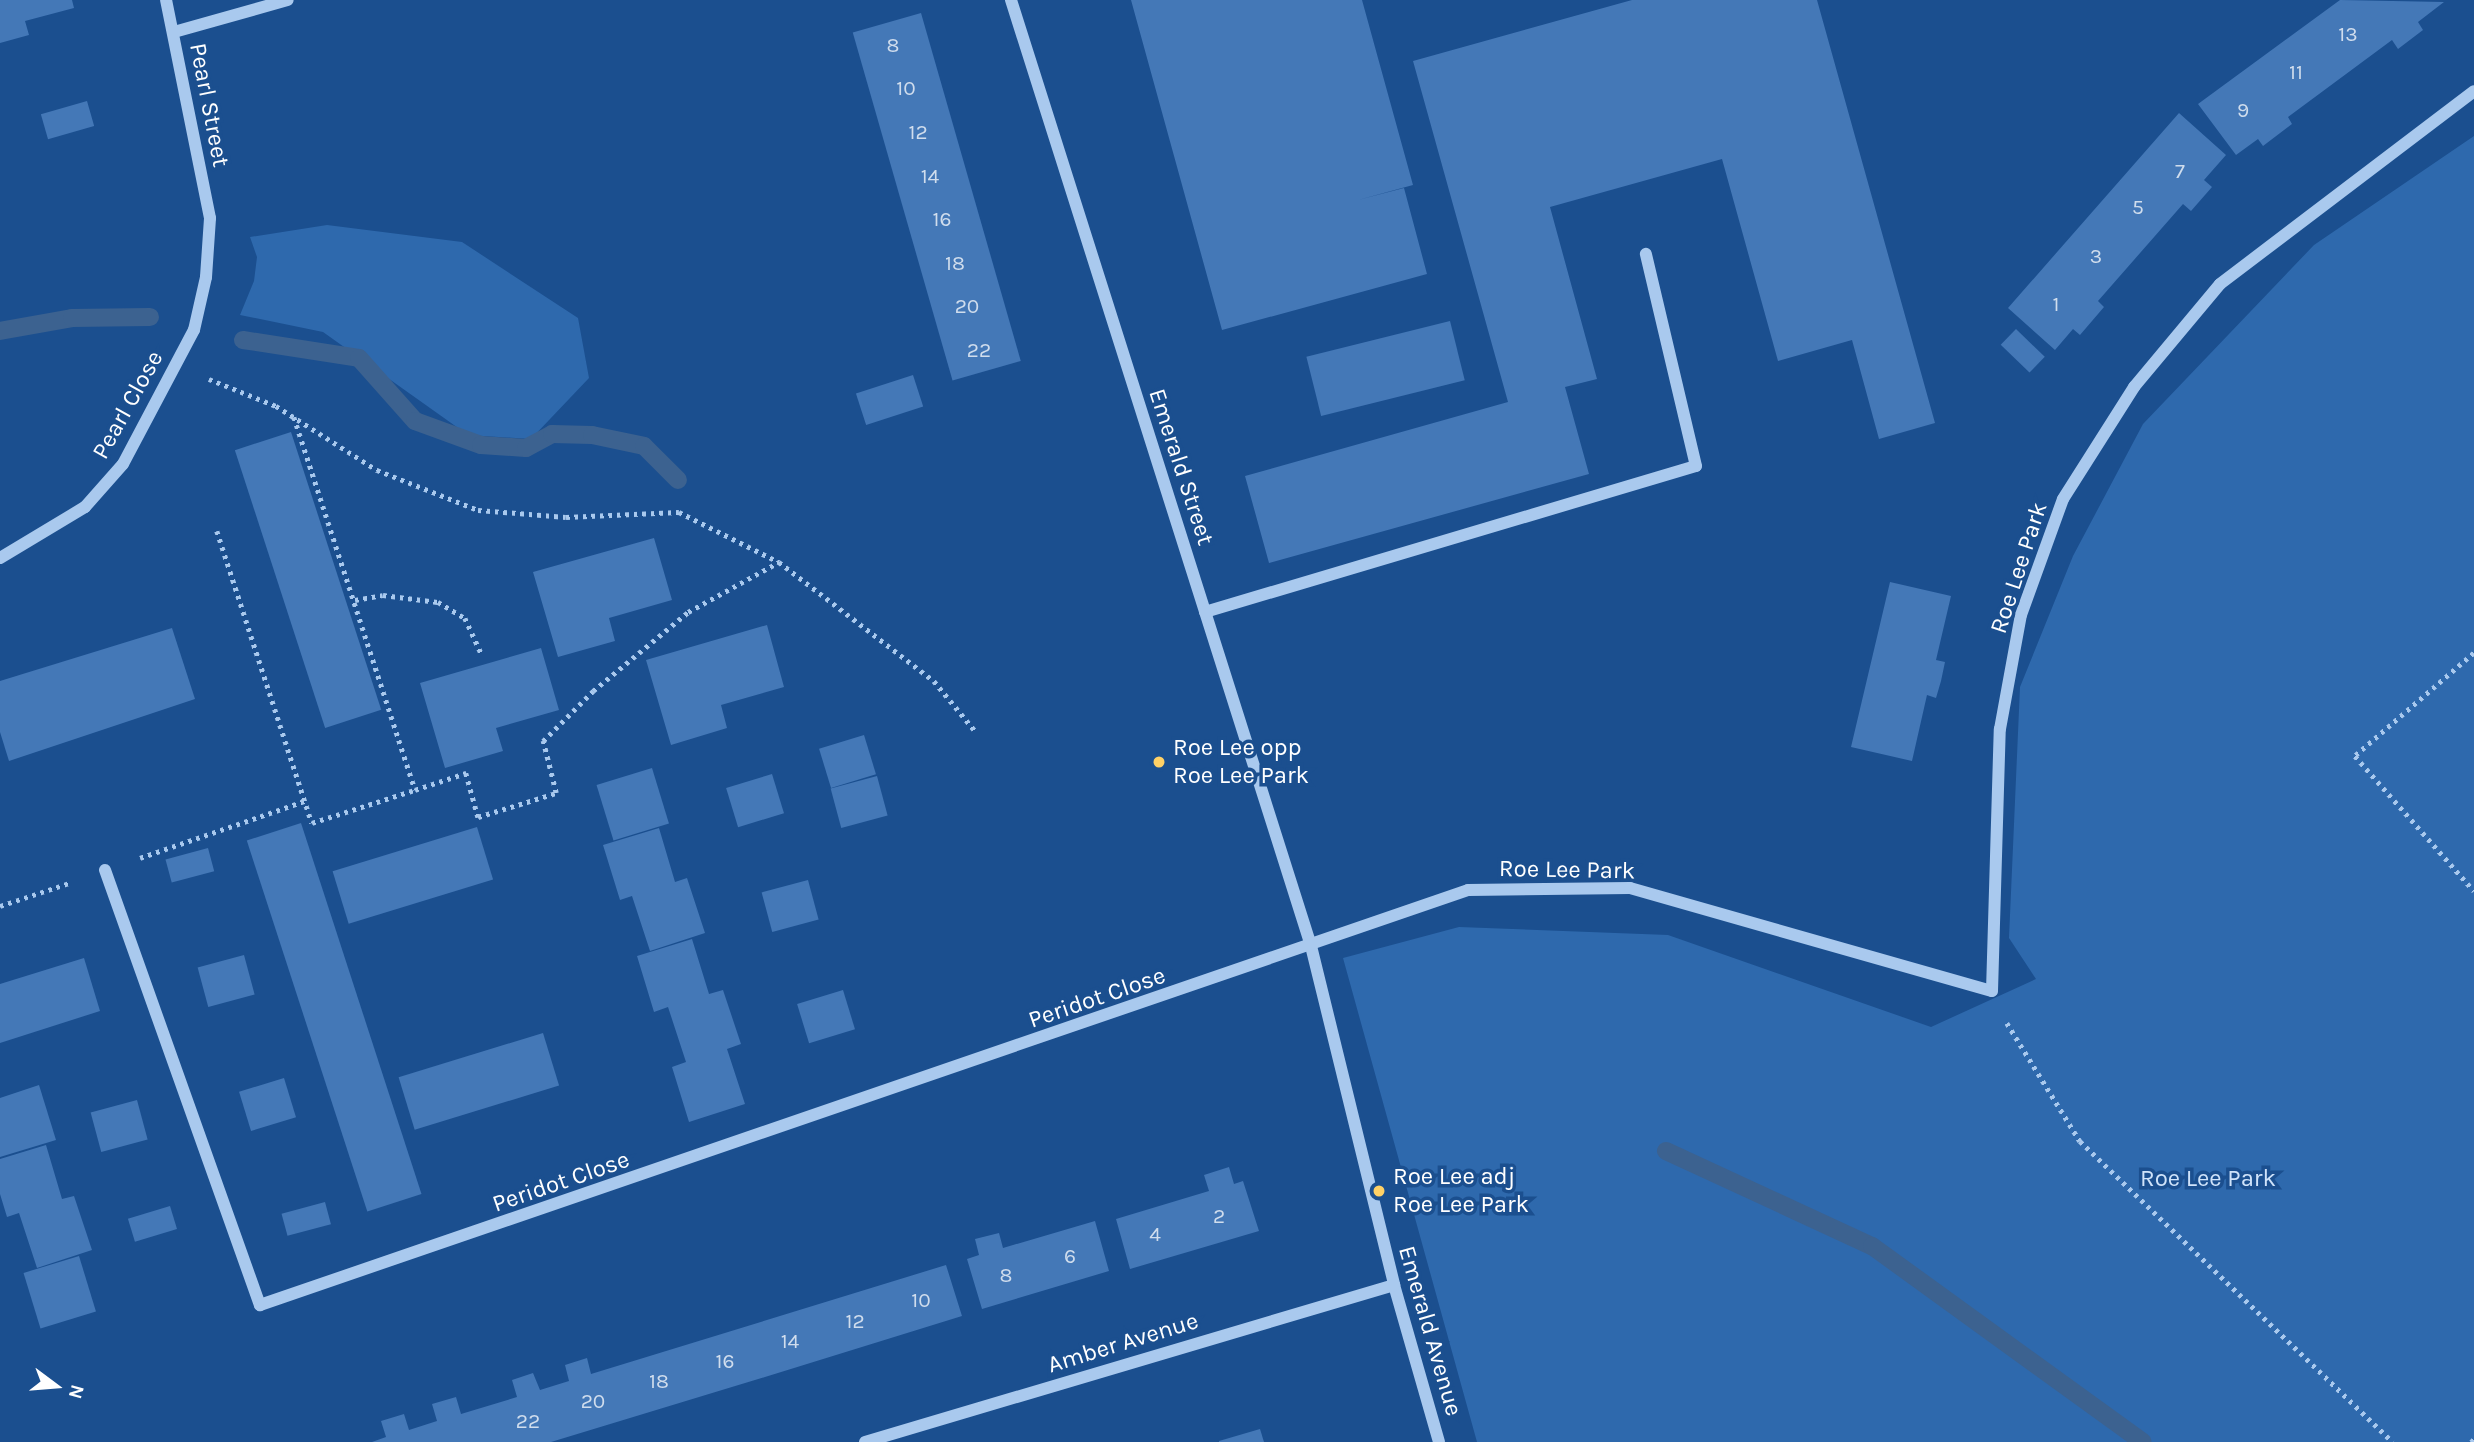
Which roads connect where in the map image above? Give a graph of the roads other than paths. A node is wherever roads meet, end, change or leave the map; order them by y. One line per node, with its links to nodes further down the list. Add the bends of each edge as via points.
1 (166, 0): 4 (street, Pearl Street)
2 (288, 0): 4 (street)
3 (1011, 0): 9 (street, Emerald Street)
4 (174, 32): 6 (street, Pearl Street)
5 (2474, 91): 11 (street, Roe Lee Park, via 2220,285 2134,387 2063,499 2021,615 2000,729 1992,991 1630,888 1468,890)
6 (210, 218): 8 (street, Pearl Close, via 206,277 197,317 123,464 85,507)
7 (1646, 254): 9 (street, via 1696,466)
8 (0, 558)
9 (1205, 612): 11 (street, Emerald Street)
10 (105, 870): 11 (street, Peridot Close, via 260,1305)
11 (1311, 946): 12 (street, Emerald Avenue)
12 (1394, 1285): 13 (street, Amber Avenue); 14 (street, Emerald Avenue)
13 (865, 1442)
14 (1439, 1442)

